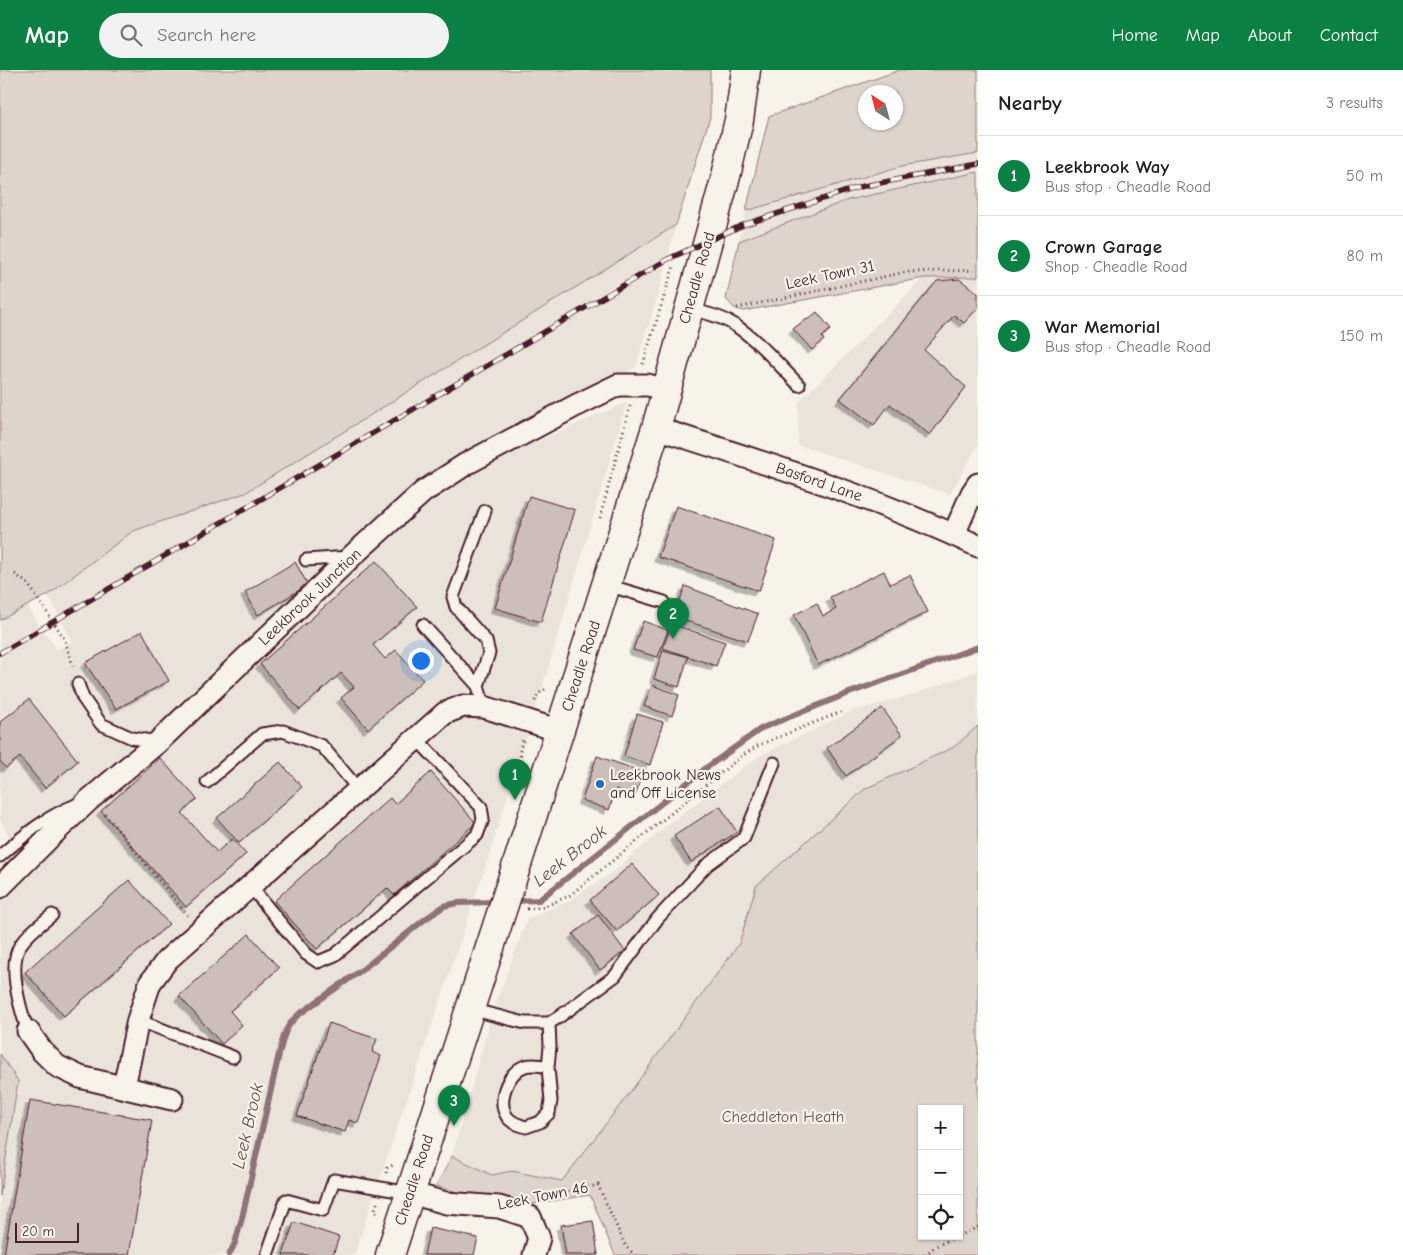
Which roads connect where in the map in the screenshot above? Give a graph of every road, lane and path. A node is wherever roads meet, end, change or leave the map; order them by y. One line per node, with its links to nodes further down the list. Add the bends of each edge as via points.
1 (746, 70): 5 (highway, Cheadle Road, via 726,176)
2 (676, 257): 6 (path)
3 (978, 270): 4 (path, Leek Town 31, via 906,272)
4 (734, 308)
5 (688, 309): 7 (lane, via 732,324 761,347); 8 (highway, Cheadle Road)
6 (636, 385): 8 (street, Leekbrook Junction); 12 (path); 15 (street, Leekbrook Junction, via 618,385 466,464 423,492)
7 (799, 385)
8 (666, 390): 9 (highway, Cheadle Road)
9 (656, 428): 13 (street, Basford Lane, via 801,475); 18 (highway, Cheadle Road)
10 (978, 484): 13 (street)
11 (486, 511): 22 (lane, via 452,597 456,607 486,640 489,652)
12 (598, 526)
13 (954, 534): 14 (street, Basford Lane)
14 (978, 546)
15 (352, 556): 16 (lane); 29 (street, Leekbrook Junction)
16 (306, 560)
17 (15, 574): 21 (path, via 28,584 64,638)
18 (607, 585): 19 (lane); 27 (highway, Cheadle Road)
19 (664, 602)
20 (422, 625): 22 (lane)
21 (78, 684): 29 (lane, via 83,698 101,724 132,738)
22 (478, 686): 24 (lane)
23 (548, 687): 26 (path, via 537,695)
24 (484, 707): 26 (street); 28 (street, via 463,706 445,713)
25 (843, 711): 38 (path, via 759,745 743,755 569,896 543,907)
26 (529, 721): 27 (street); 31 (path, via 520,749)
27 (560, 731): 38 (highway, Cheadle Road)
28 (416, 738): 33 (street); 37 (lane, via 482,807 483,819 477,835 335,955 318,962 306,954)
29 (158, 742): 34 (street, Leekbrook Junction)
30 (774, 763): 43 (lane, via 744,838 707,865 658,918 615,976)
31 (522, 766)
32 (207, 782): 33 (lane, via 262,734 283,731 322,746)
33 (359, 790): 37 (street)
34 (90, 799): 35 (lane, via 48,819); 36 (street, Leekbrook Junction); 40 (path)
35 (0, 856)
36 (0, 887)
37 (251, 887): 40 (street)
38 (505, 902): 41 (highway, Cheadle Road)
39 (52, 915): 44 (lane, via 28,935 19,946 15,960 20,1010)
40 (200, 931): 42 (street, via 168,960 150,983)
41 (470, 1009): 43 (lane, via 525,1023); 51 (highway, Cheadle Road)
42 (138, 1020): 45 (lane); 47 (street)
43 (549, 1023): 46 (lane)
44 (28, 1030): 47 (street, via 57,1066 80,1076)
45 (233, 1057)
46 (548, 1067): 46 (lane, via 552,1101 549,1113 540,1122 526,1127 514,1123 507,1117 502,1103 508,1082 524,1066)
47 (124, 1087): 48 (street)
48 (172, 1098)
49 (399, 1158): 50 (path, via 387,1168)
50 (381, 1188): 51 (lane); 53 (path); 57 (lane, via 334,1180 323,1210 286,1200)
51 (410, 1193): 58 (highway, Cheadle Road); 59 (street, Leek Town 46, via 446,1203 499,1207 530,1217 539,1238)
52 (535, 1199): 60 (path, Leek Town 46, via 598,1186 626,1248)
53 (374, 1224)
54 (978, 1227): 55 (path)
55 (963, 1234)
56 (950, 1240): 61 (path)
57 (267, 1255)
58 (390, 1255)
59 (534, 1255)
60 (635, 1255)
61 (925, 1255)

